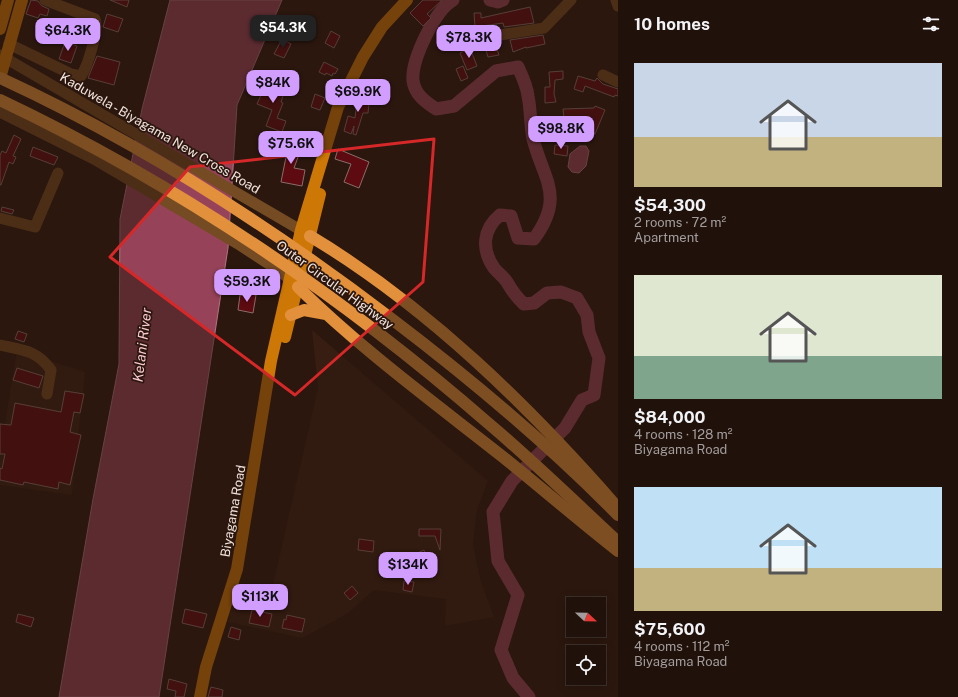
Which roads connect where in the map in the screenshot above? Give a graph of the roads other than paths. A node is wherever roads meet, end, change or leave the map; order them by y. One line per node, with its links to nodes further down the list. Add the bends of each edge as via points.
1 (22, 0): 10 (main road)
2 (45, 0): 10 (street, via 95,19 96,32 81,76 71,74)
3 (407, 0): 19 (main road, Biyagama Road, via 382,27 363,57 338,107 328,143 320,193)
4 (571, 0): 9 (street, via 544,28 494,36)
5 (616, 0): 6 (street)
6 (618, 6)
7 (5, 7): 8 (main road)
8 (0, 29)
9 (477, 34)
10 (9, 44): 11 (main road)
11 (3, 56): 13 (main road); 19 (street, Kaduwela - Biyagama New Cross Road)
12 (603, 75): 14 (street)
13 (0, 78): 27 (highway, Outer Circular Highway, bridge, via 80,117 164,164 302,252 428,346 499,404)
14 (618, 82)
15 (0, 100): 28 (highway, Outer Circular Highway, bridge, via 73,137 180,197 316,287 420,366 488,422)
16 (0, 112): 20 (street, via 94,159 238,244)
17 (58, 174): 18 (street, via 35,226)
18 (0, 218)
19 (306, 233): 20 (main road, Biyagama Road); 26 (highway, via 412,308 487,372 533,415)
20 (294, 283): 21 (highway); 22 (main road, Biyagama Road); 25 (main road, Biyagama Road, via 271,361)
21 (326, 314): 22 (highway, via 304,310); 29 (highway, via 379,360)
22 (291, 315): 25 (main road, Biyagama Road, via 279,362)
23 (0, 344): 24 (street, via 32,353 44,360 51,370)
24 (47, 394)
25 (266, 398): 30 (main road, Biyagama Road, via 237,569 206,667)
26 (618, 508)
27 (618, 515)
28 (618, 542)
29 (618, 551)
30 (200, 697)

